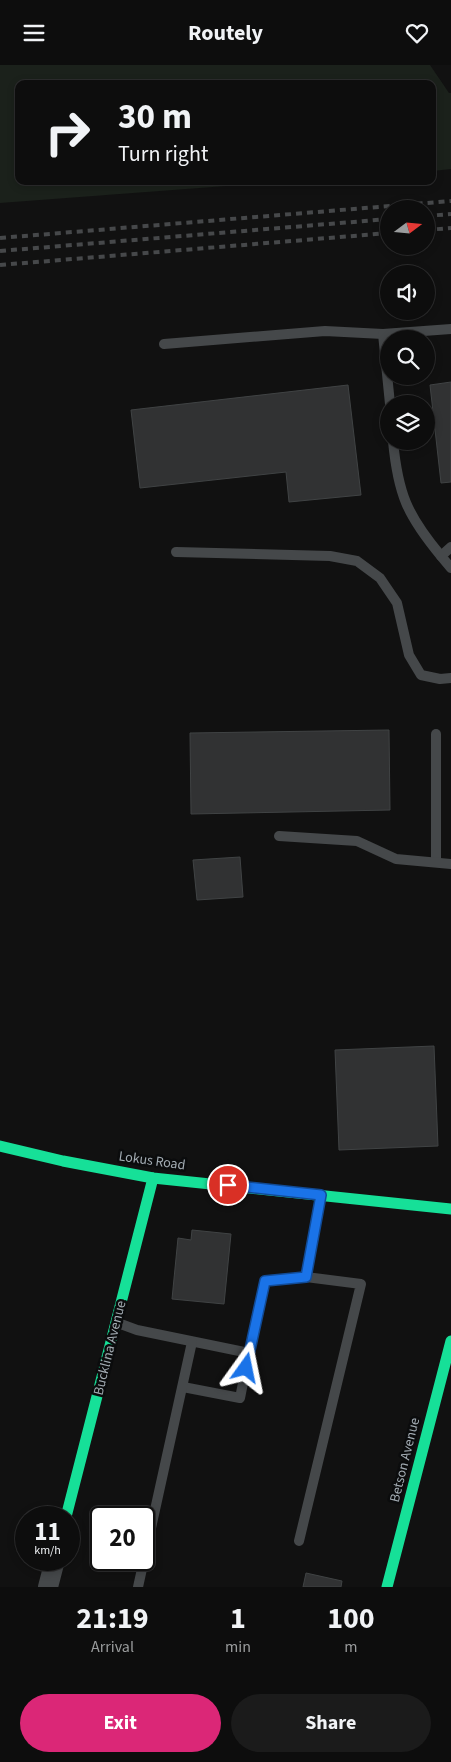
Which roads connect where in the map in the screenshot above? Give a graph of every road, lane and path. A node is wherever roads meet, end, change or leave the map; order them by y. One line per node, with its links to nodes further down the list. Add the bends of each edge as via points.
1 (451, 329): 2 (lane)
2 (435, 330)
3 (380, 334): 4 (lane, via 325,331)
4 (164, 344)
5 (394, 450): 8 (lane, via 404,503 420,531)
6 (451, 547): 8 (lane)
7 (176, 553): 10 (lane, via 330,556 357,561 380,578 397,603 409,655 421,675)
8 (441, 556): 9 (lane)
9 (451, 568)
10 (451, 678)
11 (436, 734): 13 (lane)
12 (279, 836): 13 (lane, via 357,841 396,859)
13 (436, 862): 14 (lane)
14 (451, 863)
15 (0, 1146): 16 (street, Lokus Road)
16 (153, 1177): 17 (street, Lokus Road); 20 (street, Bucklina Avenue)
17 (321, 1195): 18 (street, Lokus Road); 19 (lane)
18 (451, 1209)
19 (306, 1277): 23 (lane, via 265,1281); 26 (lane, via 361,1285)
20 (116, 1323): 22 (lane); 25 (street, Bucklina Avenue)
21 (451, 1341): 30 (street, Betson Avenue)
22 (192, 1342): 23 (lane); 24 (lane)
23 (249, 1353): 24 (lane, via 240,1398)
24 (183, 1387): 29 (lane)
25 (69, 1506)
26 (299, 1541)
27 (52, 1571): 28 (street)
28 (48, 1587)
29 (138, 1587)
30 (387, 1587)

